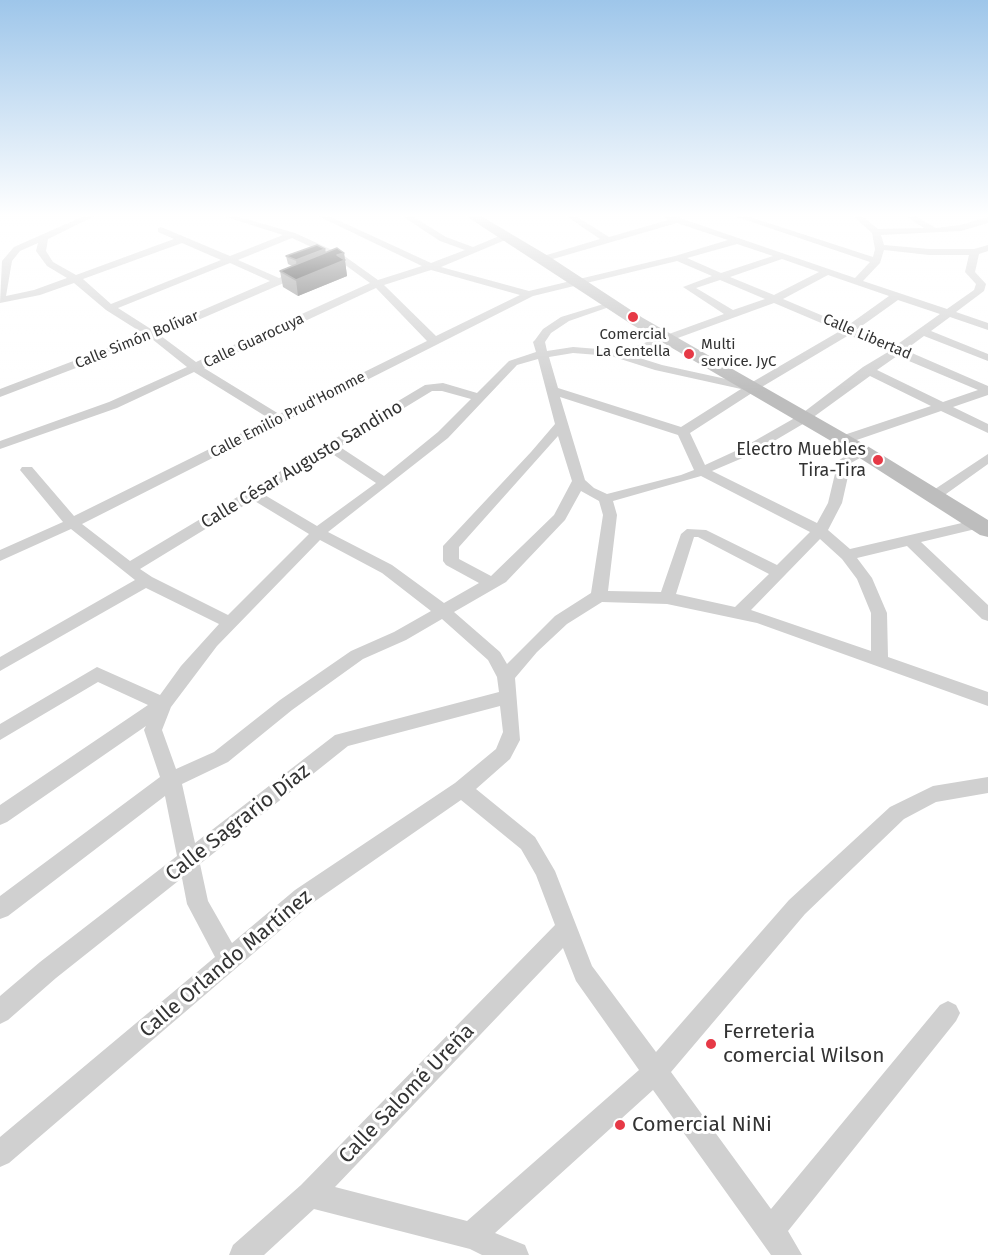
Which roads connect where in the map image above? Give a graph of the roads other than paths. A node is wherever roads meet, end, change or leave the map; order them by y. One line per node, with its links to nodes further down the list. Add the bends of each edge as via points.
1 (2, 275): 28 (street)
2 (68, 275): 19 (street)
3 (88, 275): 19 (street)
4 (193, 275): 30 (street)
5 (265, 275): 20 (street)
6 (295, 275): 20 (street, Calle Simón Bolívar)
7 (364, 275): 23 (street)
8 (407, 275): 23 (street, Calle Guarocuya)
9 (458, 275): 25 (street)
10 (568, 275): 21 (main road)
11 (606, 275): 21 (street, Calle Emilio Prud'Homme)
12 (717, 275): 18 (street, Calle Libertad)
13 (725, 275): 18 (street)
14 (821, 275): 27 (street)
15 (838, 275): 22 (street)
16 (864, 275): 22 (street)
17 (973, 275): 24 (street)
18 (720, 276): 27 (street, Calle Libertad); 32 (street, via 688,288)
19 (76, 279): 28 (street, via 36,293); 30 (street)
20 (278, 281): 36 (street, Calle Simón Bolívar)
21 (578, 281): 25 (street, Calle Emilio Prud'Homme); 29 (main road)
22 (857, 281): 26 (street)
23 (377, 284): 38 (street); 43 (street, Calle Guarocuya)
24 (985, 286): 31 (street)
25 (529, 294): 38 (street, Calle Emilio Prud'Homme)
26 (898, 295): 31 (street); 34 (street)
27 (776, 298): 32 (street); 34 (street, Calle Libertad)
28 (0, 299)
29 (610, 305): 37 (main road); 41 (street, via 565,319 547,331 539,342)
30 (110, 308): 36 (street)
31 (949, 313): 33 (street); 35 (street)
32 (732, 314): 37 (street)
33 (988, 327)
34 (849, 330): 39 (street, Calle Libertad); 45 (street)
35 (923, 332): 39 (street); 42 (street)
36 (153, 335): 43 (street); 48 (street, Calle Simón Bolívar)
37 (665, 338): 40 (street, via 638,349); 45 (main road)
38 (434, 341): 52 (street, Calle Emilio Prud'Homme)
39 (896, 350): 44 (street); 47 (street, Calle Libertad)
40 (611, 352): 41 (street, via 573,350); 45 (street, via 659,368)
41 (543, 355): 46 (street); 49 (street, via 513,363)
42 (988, 358)
43 (196, 368): 52 (street); 57 (street, Calle Guarocuya, via 113,405)
44 (867, 370): 50 (street); 51 (street)
45 (751, 388): 51 (main road); 55 (street)
46 (553, 391): 53 (street); 55 (street)
47 (988, 391): 50 (street)
48 (0, 393)
49 (479, 398): 58 (street, Calle César Augusto Sandino, via 443,387 429,388); 64 (street, via 442,435)
50 (941, 406): 54 (street); 56 (street)
51 (804, 418): 56 (main road); 62 (street, via 747,451)
52 (280, 420): 68 (street, Calle Emilio Prud'Homme)
53 (561, 424): 63 (street); 78 (street, via 451,546 451,561)
54 (988, 429)
55 (683, 432): 62 (street)
56 (843, 440): 59 (main road)
57 (0, 445)
58 (331, 447): 64 (street); 65 (street, Calle César Augusto Sandino)
59 (862, 451): 66 (main road); 70 (street, via 845,461 835,503)
60 (988, 458): 66 (street)
61 (27, 470): 68 (street)
62 (700, 471): 67 (street); 70 (street)
63 (579, 481): 67 (street, via 589,492); 78 (street, via 560,517)
64 (384, 482): 71 (street)
65 (252, 494): 71 (street); 75 (street, Calle César Augusto Sandino)
66 (934, 496): 69 (main road)
67 (605, 499): 79 (street, via 610,515)
68 (72, 523): 74 (street, Calle Emilio Prud'Homme); 75 (street)
69 (983, 527): 72 (street)
70 (820, 531): 73 (street); 76 (street)
71 (318, 533): 81 (street, via 387,569); 84 (street)
72 (910, 540): 73 (street); 83 (street)
73 (847, 555): 85 (street, via 864,578 879,613)
74 (0, 556)
75 (130, 568): 77 (street)
76 (778, 572): 80 (street, via 701,532 692,532 688,534); 82 (street)
77 (146, 581): 84 (street); 86 (street)
78 (492, 583): 81 (street)
79 (599, 596): 80 (street); 87 (street, via 561,620 531,648)
80 (667, 598): 82 (street)
81 (444, 612): 87 (street, via 494,656); 91 (street, via 357,655 221,757)
82 (739, 613): 85 (street)
83 (988, 615)
84 (231, 623): 89 (street, via 193,663)
85 (879, 660): 88 (street)
86 (0, 665)
87 (507, 687): 93 (street, Calle Orlando Martínez, via 511,740 503,754); 95 (street, Calle Sagrario Díaz, via 342,740)
88 (988, 699)
89 (163, 704): 90 (street, via 97,675); 91 (street, via 153,730); 94 (street)
90 (0, 734)
91 (171, 780): 95 (street); 96 (street)
92 (988, 785): 101 (street, via 933,794 897,813 797,908)
93 (462, 789): 97 (street, via 528,843 545,871); 98 (street, Calle Orlando Martínez, via 303,897)
94 (0, 816)
95 (188, 862): 98 (street, via 198,904); 99 (street, Calle Sagrario Díaz)
96 (0, 909)
97 (566, 929): 101 (street, via 584,974); 103 (street, Calle Salomé Ureña)
98 (229, 961): 102 (street, Calle Orlando Martínez)
99 (0, 1012)
100 (948, 1013): 104 (street)
101 (656, 1071): 104 (street); 105 (street)
102 (0, 1154)
103 (310, 1194): 105 (street); 106 (street, Calle Salomé Ureña)
104 (771, 1230): 108 (street)
105 (471, 1236): 107 (street)
106 (243, 1255)
107 (515, 1255)
108 (788, 1255)

